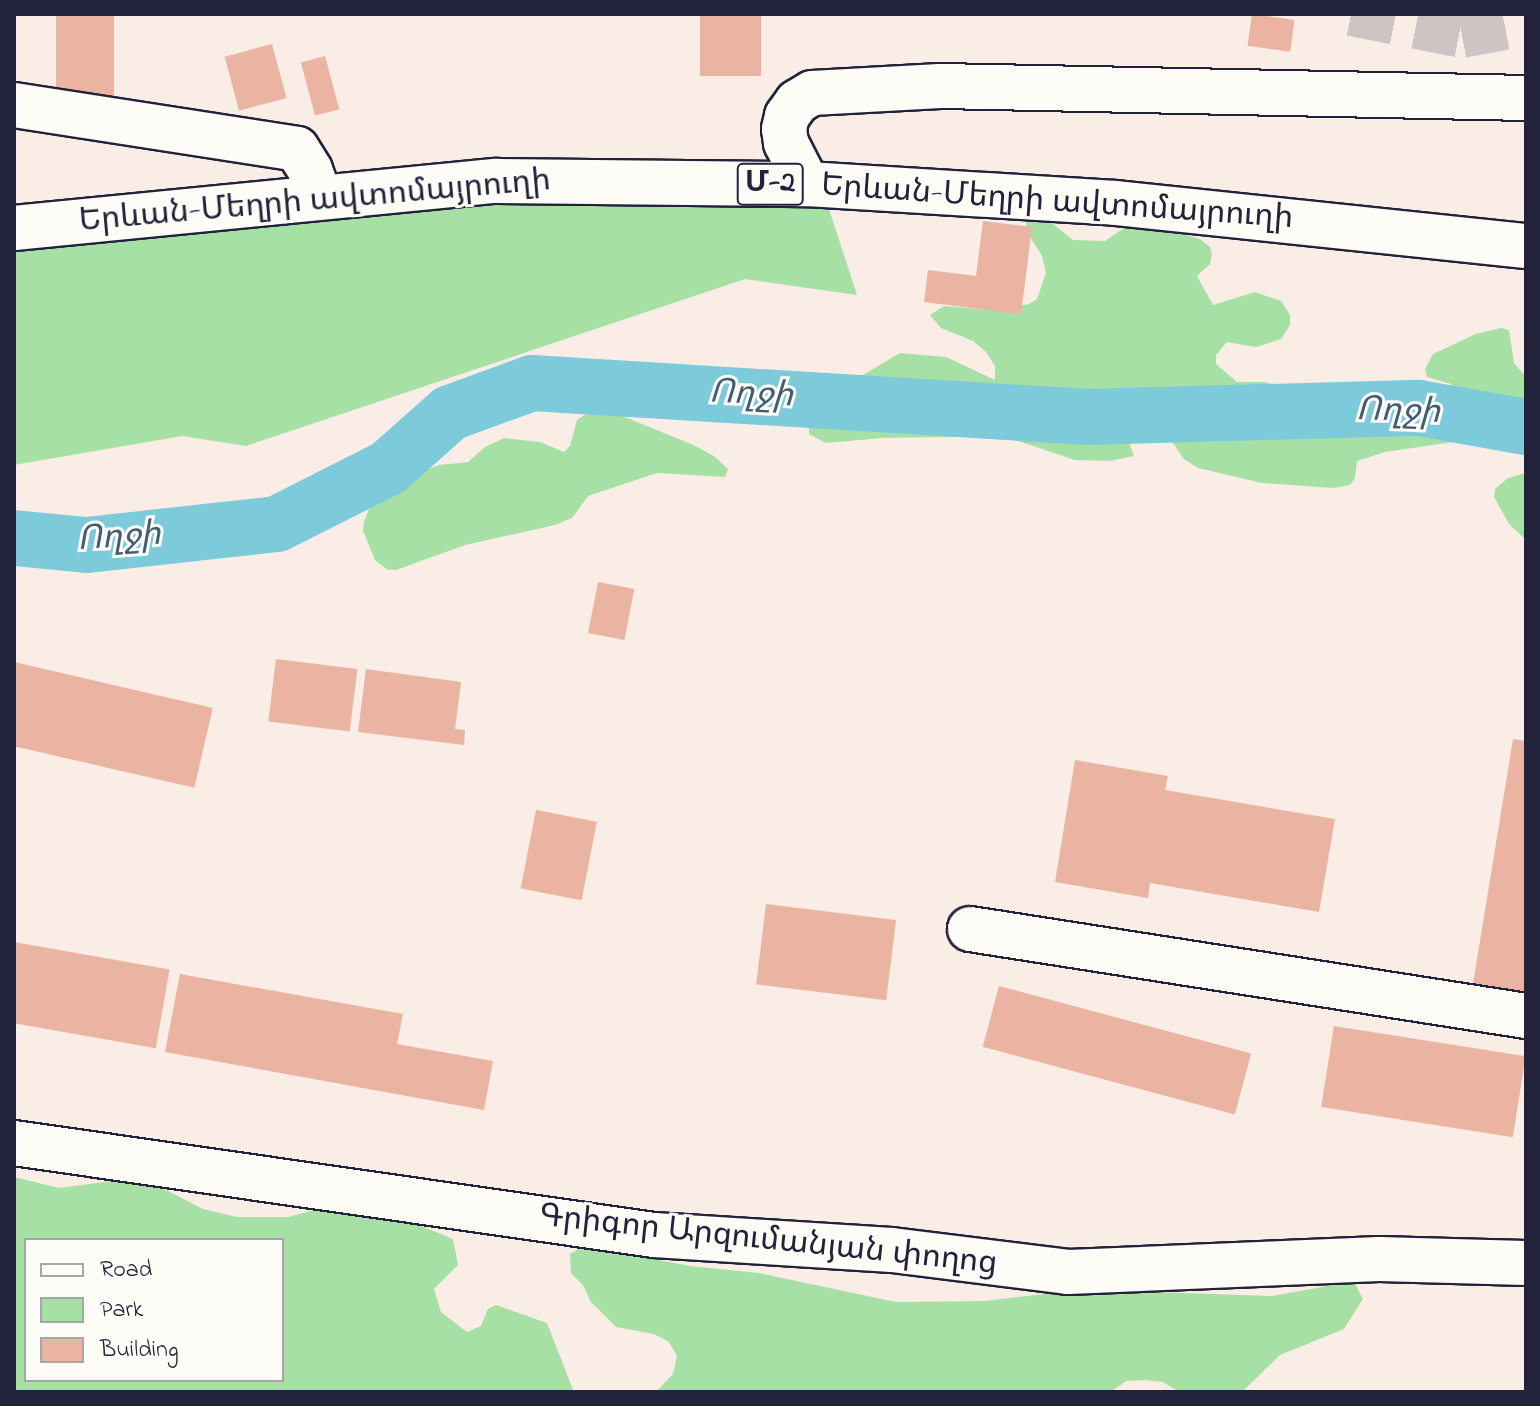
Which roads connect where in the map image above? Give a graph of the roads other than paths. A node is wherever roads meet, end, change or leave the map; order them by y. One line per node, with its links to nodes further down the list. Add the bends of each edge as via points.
1 (1526, 98): 3 (main road, via 940,86 812,93 797,102 784,129)
2 (14, 105): 4 (main road, via 297,149)
3 (807, 184): 4 (main road, Երևան-Մեղրի ավտոմայրուղի / Մ-2, via 497,181); 6 (main road, Երևան-Մեղրի ավտոմայրուղի / Մ-2, via 1115,203)
4 (320, 197): 5 (main road, Երևան-Մեղրի ավտոմայրուղի / Մ-2)
5 (14, 228)
6 (1526, 246)
7 (970, 929): 8 (main road)
8 (1526, 1016)
9 (14, 1143): 10 (main road, Գրիգոր Արզումանյան փողոց, via 654,1235 892,1250 1068,1272 1379,1259)
10 (1526, 1263)

